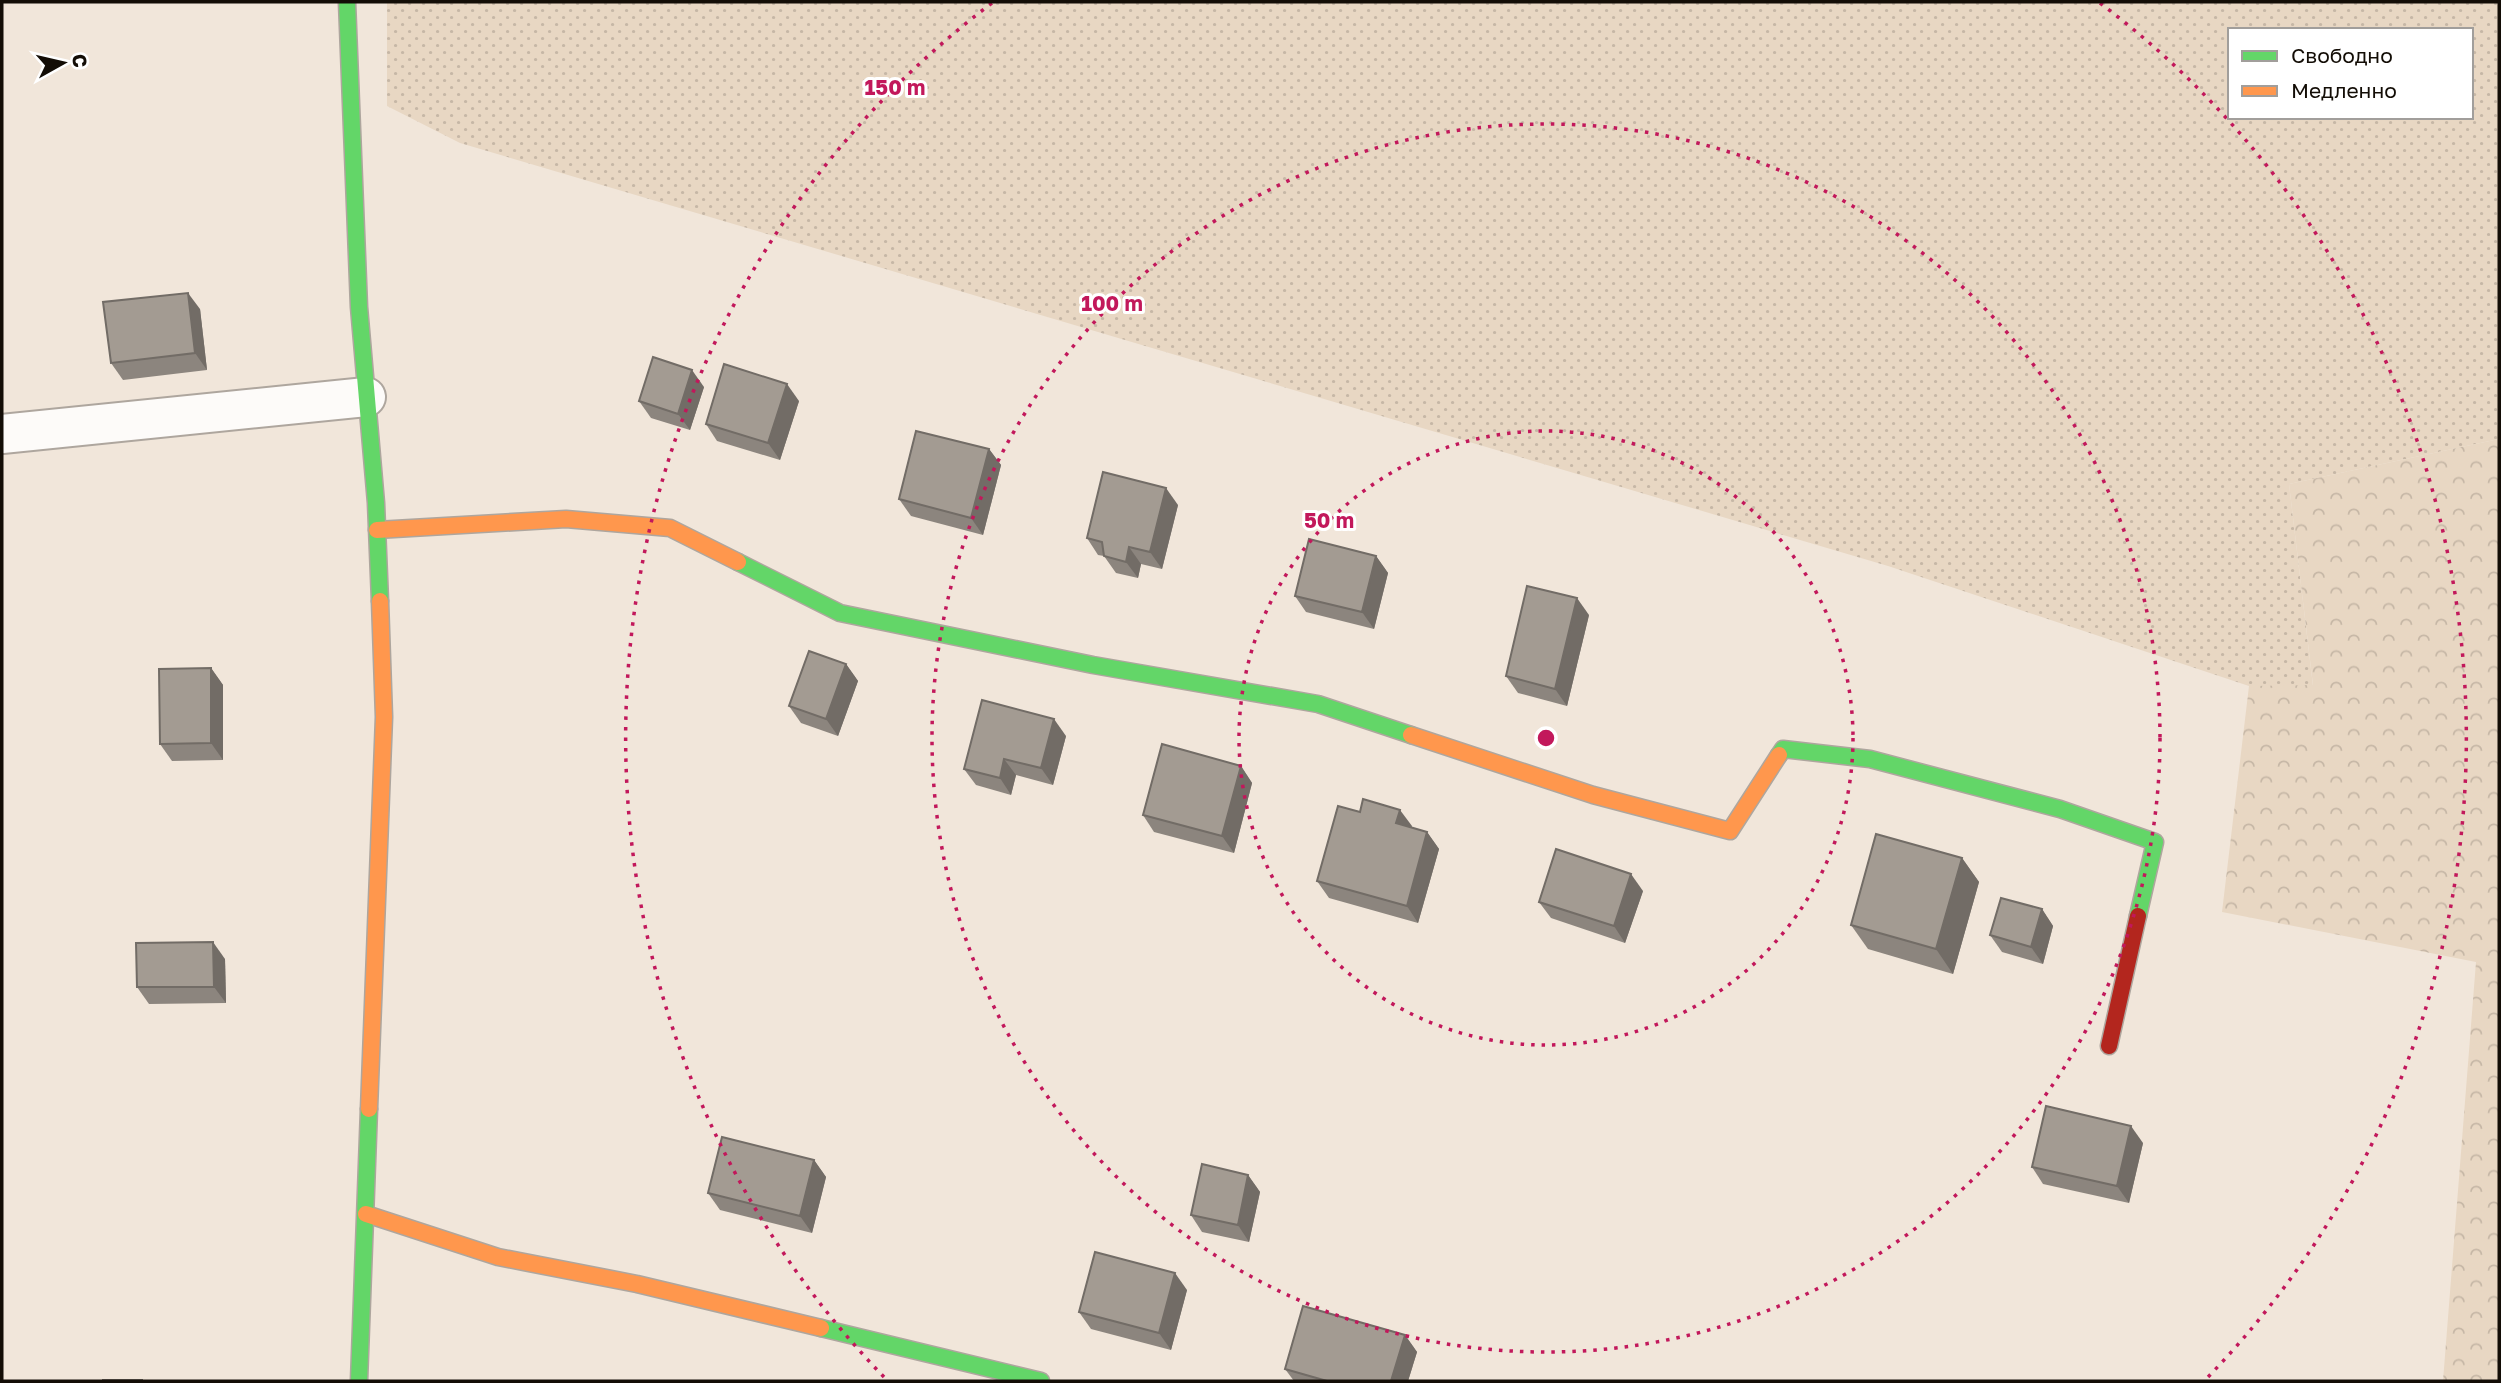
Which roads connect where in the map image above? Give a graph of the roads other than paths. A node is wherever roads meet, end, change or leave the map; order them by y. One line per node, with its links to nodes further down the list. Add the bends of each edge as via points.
1 (347, 2): 2 (street)
2 (366, 397): 3 (street); 4 (street)
3 (2, 434)
4 (377, 530): 5 (street, via 566,519 670,528 840,613 1093,665 1318,704 1593,795 1730,831 1783,749 1870,759 2060,809 2155,842); 6 (street, via 384,717)
5 (2109, 1046)
6 (366, 1214): 7 (street); 8 (street, via 498,1257 637,1284)
7 (359, 1381)
8 (1041, 1381)

